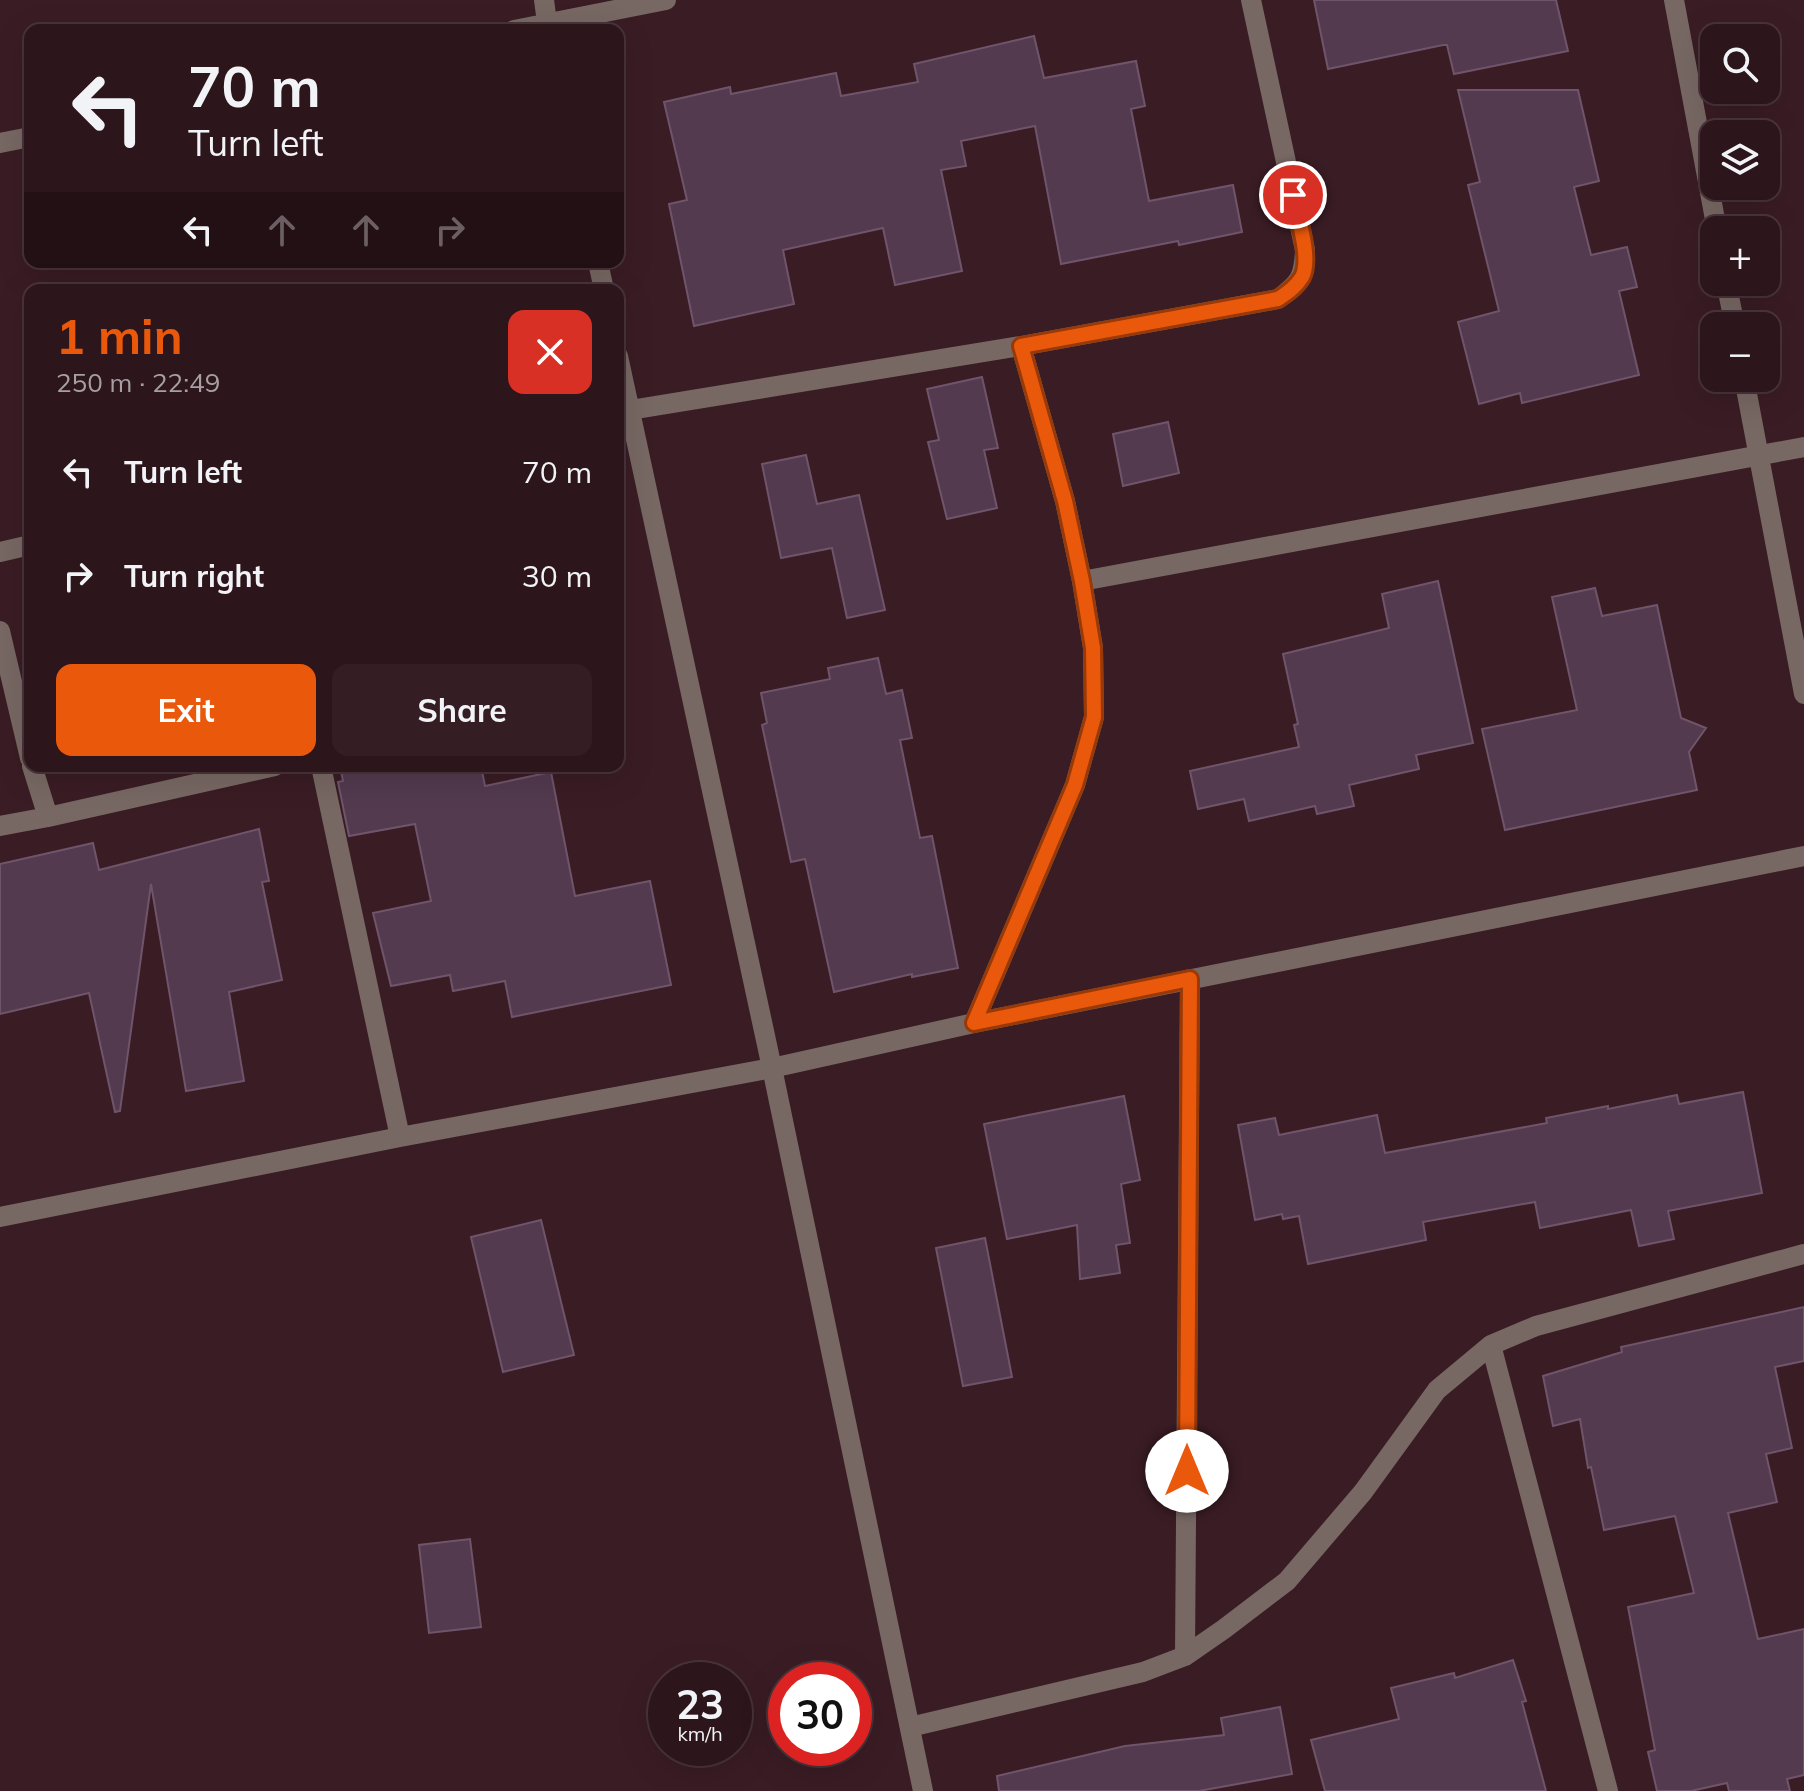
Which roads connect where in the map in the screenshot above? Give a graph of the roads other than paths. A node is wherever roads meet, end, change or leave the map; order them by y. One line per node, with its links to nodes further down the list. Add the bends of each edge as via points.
1 (544, 0): 5 (street)
2 (666, 0): 6 (street)
3 (1251, 0): 10 (street, via 1305,250 1304,274 1278,299)
4 (1674, 0): 9 (street)
5 (547, 24)
6 (556, 24)
7 (24, 138): 8 (street)
8 (0, 143)
9 (1714, 216)
10 (1021, 346): 12 (street); 17 (street)
11 (1747, 392): 14 (street)
12 (624, 411): 29 (street)
13 (1804, 447): 14 (street)
14 (1759, 454): 17 (street); 19 (street)
15 (24, 546): 16 (street)
16 (0, 552)
17 (1082, 581): 28 (street, via 1093,648 1094,717 1075,785)
18 (0, 631): 20 (street)
19 (1804, 694)
20 (24, 733)
21 (34, 772): 24 (street)
22 (248, 772): 24 (street)
23 (322, 772): 30 (street)
24 (48, 817): 25 (street)
25 (0, 826)
26 (1804, 856): 27 (street)
27 (1190, 979): 28 (street); 34 (street)
28 (974, 1023): 29 (street)
29 (772, 1068): 30 (street); 35 (street)
30 (400, 1137): 31 (street)
31 (0, 1217)
32 (1804, 1254): 33 (street, via 1536,1326)
33 (1491, 1345): 34 (street, via 1437,1390 1363,1492 1287,1581); 37 (street)
34 (1185, 1656): 35 (street, via 1143,1672)
35 (910, 1727): 36 (street)
36 (923, 1791)
37 (1608, 1791)

